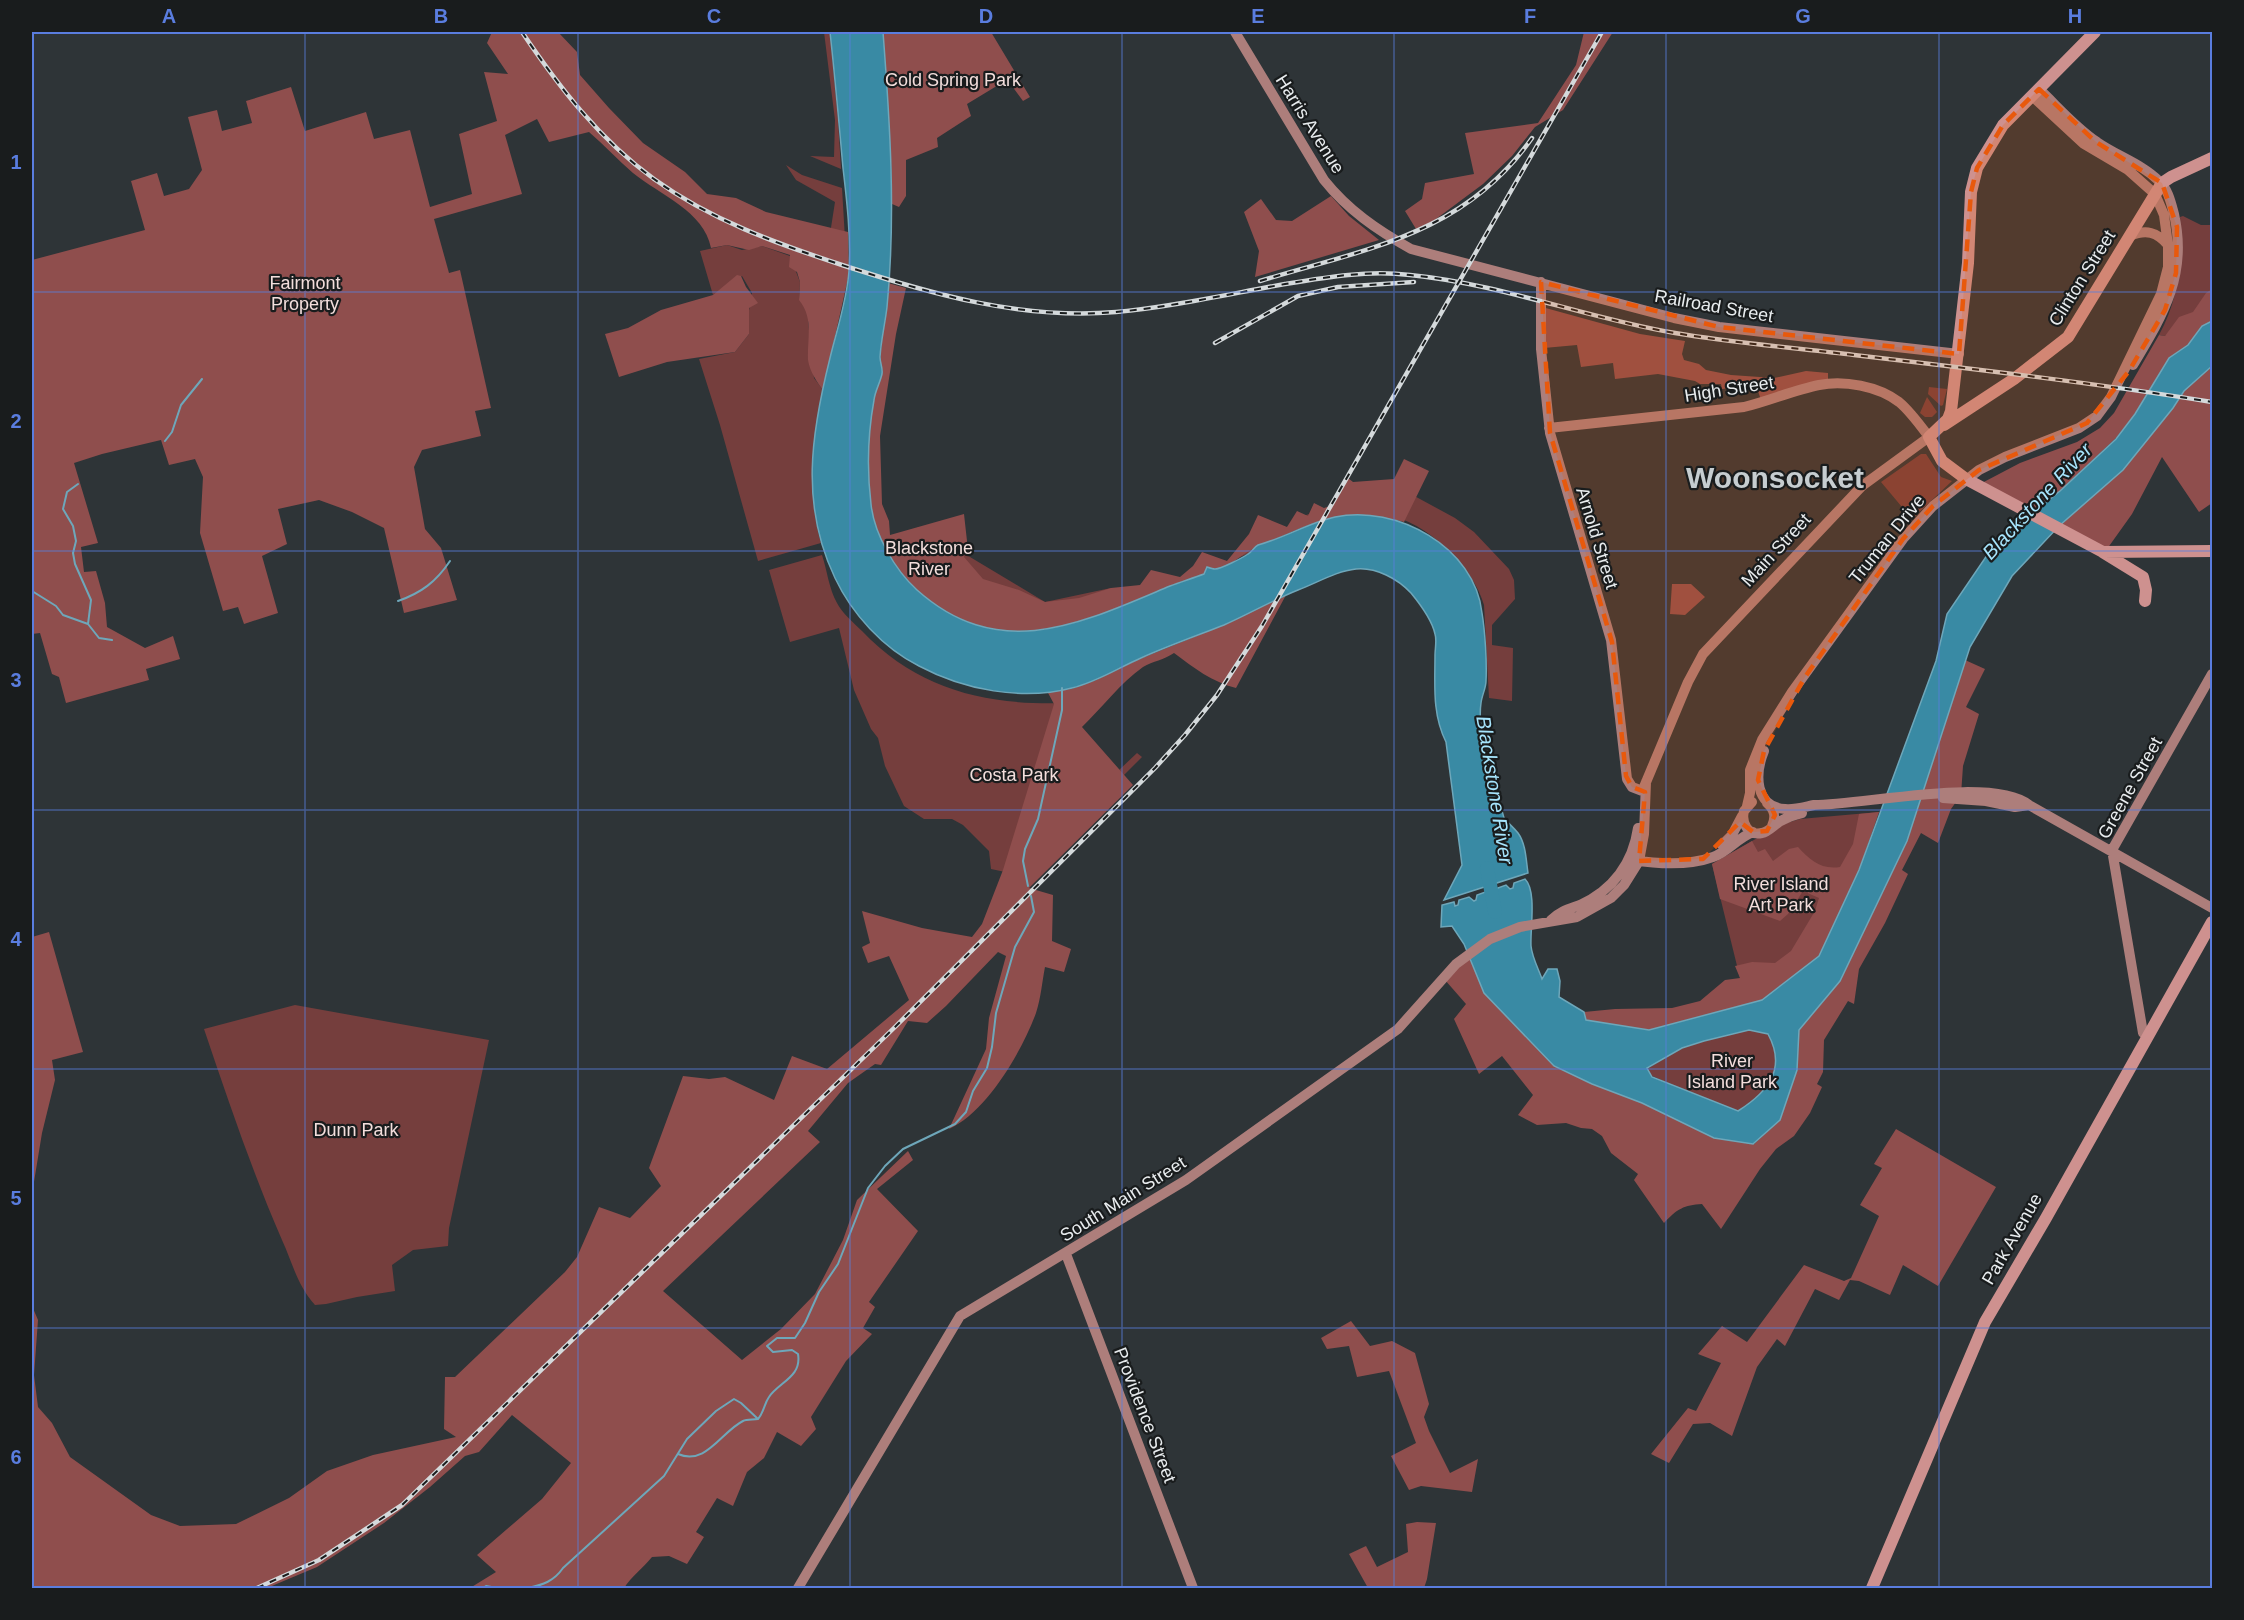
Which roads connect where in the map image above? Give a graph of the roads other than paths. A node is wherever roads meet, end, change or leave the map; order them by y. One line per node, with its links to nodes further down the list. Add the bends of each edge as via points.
1 (1234, 32): 9 (main road, Harris Avenue, via 1324,180 1344,202 1380,232 1411,249)
2 (2095, 32): 3 (main road, Main Street)
3 (2036, 93): 5 (main road, via 2096,142); 6 (main road, via 2082,142 2128,170); 11 (main road, Main Street, via 2003,125 1977,168 1971,192)
4 (2212, 158): 5 (main road, Clinton Street)
5 (2162, 183): 6 (main road, Clinton Street); 12 (main road, Truman Drive, via 2178,236 2173,288 2165,310)
6 (2155, 194): 7 (main road, Clinton Street); 8 (main road, Truman Drive, via 2164,216)
7 (2130, 236): 8 (main road, via 2150,232); 14 (main road, Clinton Street, via 2068,338)
8 (2168, 245): 12 (main road, Truman Drive, via 2168,267 2161,294)
9 (1469, 263): 10 (main road, Railroad Street)
10 (1541, 285): 11 (main road, Railroad Street, via 1719,327); 15 (main road, Arnold Street, via 1541,349)
11 (1959, 354): 13 (main road, Main Street)
12 (2111, 397): 21 (main road, Truman Drive, via 2087,423 1980,470 1933,506 1903,539)
13 (1953, 399): 14 (main road, via 1960,408); 16 (main road, Main Street, via 1948,419)
14 (1968, 410): 16 (main road, Clinton Street)
15 (1549, 428): 16 (main road, High Street, via 1744,407 1831,384 1863,386 1892,398); 22 (main road, Arnold Street, via 1612,642 1626,778 1631,786)
16 (1934, 433): 17 (main road, via 1942,461 1962,476); 22 (main road, Main Street, via 1863,485 1703,654)
17 (2101, 551): 18 (main road); 19 (main road, via 2144,577)
18 (2212, 551)
19 (2145, 601)
20 (2212, 674): 28 (main road, Greene Street)
21 (1804, 677): 23 (main road, Truman Drive, via 1760,761 1758,780); 25 (main road, Truman Drive, via 1757,750)
22 (1644, 788): 30 (main road, Main Street, via 1639,798)
23 (1768, 804): 24 (main road, via 1785,809); 25 (main road, via 1758,801); 26 (main road, via 1775,815)
24 (1828, 805): 26 (main road); 28 (main road, via 1960,796 2014,807 2029,805)
25 (1744, 811): 27 (main road, via 1744,825); 29 (main road, via 1732,835)
26 (1772, 826): 27 (main road, via 1764,832)
27 (1754, 832): 29 (main road, via 1713,858)
28 (2112, 850): 31 (main road); 33 (main road, Greene Street)
29 (1703, 859): 30 (main road, via 1659,864)
30 (1634, 860): 34 (main road, South Main Street, via 1624,885 1603,904 1569,919 1520,927 1490,939 1462,958 1398,1029 1186,1180)
31 (2212, 908)
32 (2212, 922): 37 (main road, Park Avenue, via 1985,1322)
33 (2144, 1033)
34 (1066, 1254): 35 (main road, South Main Street, via 960,1316); 36 (main road, Providence Street)
35 (798, 1588)
36 (1193, 1588)
37 (1872, 1588)

